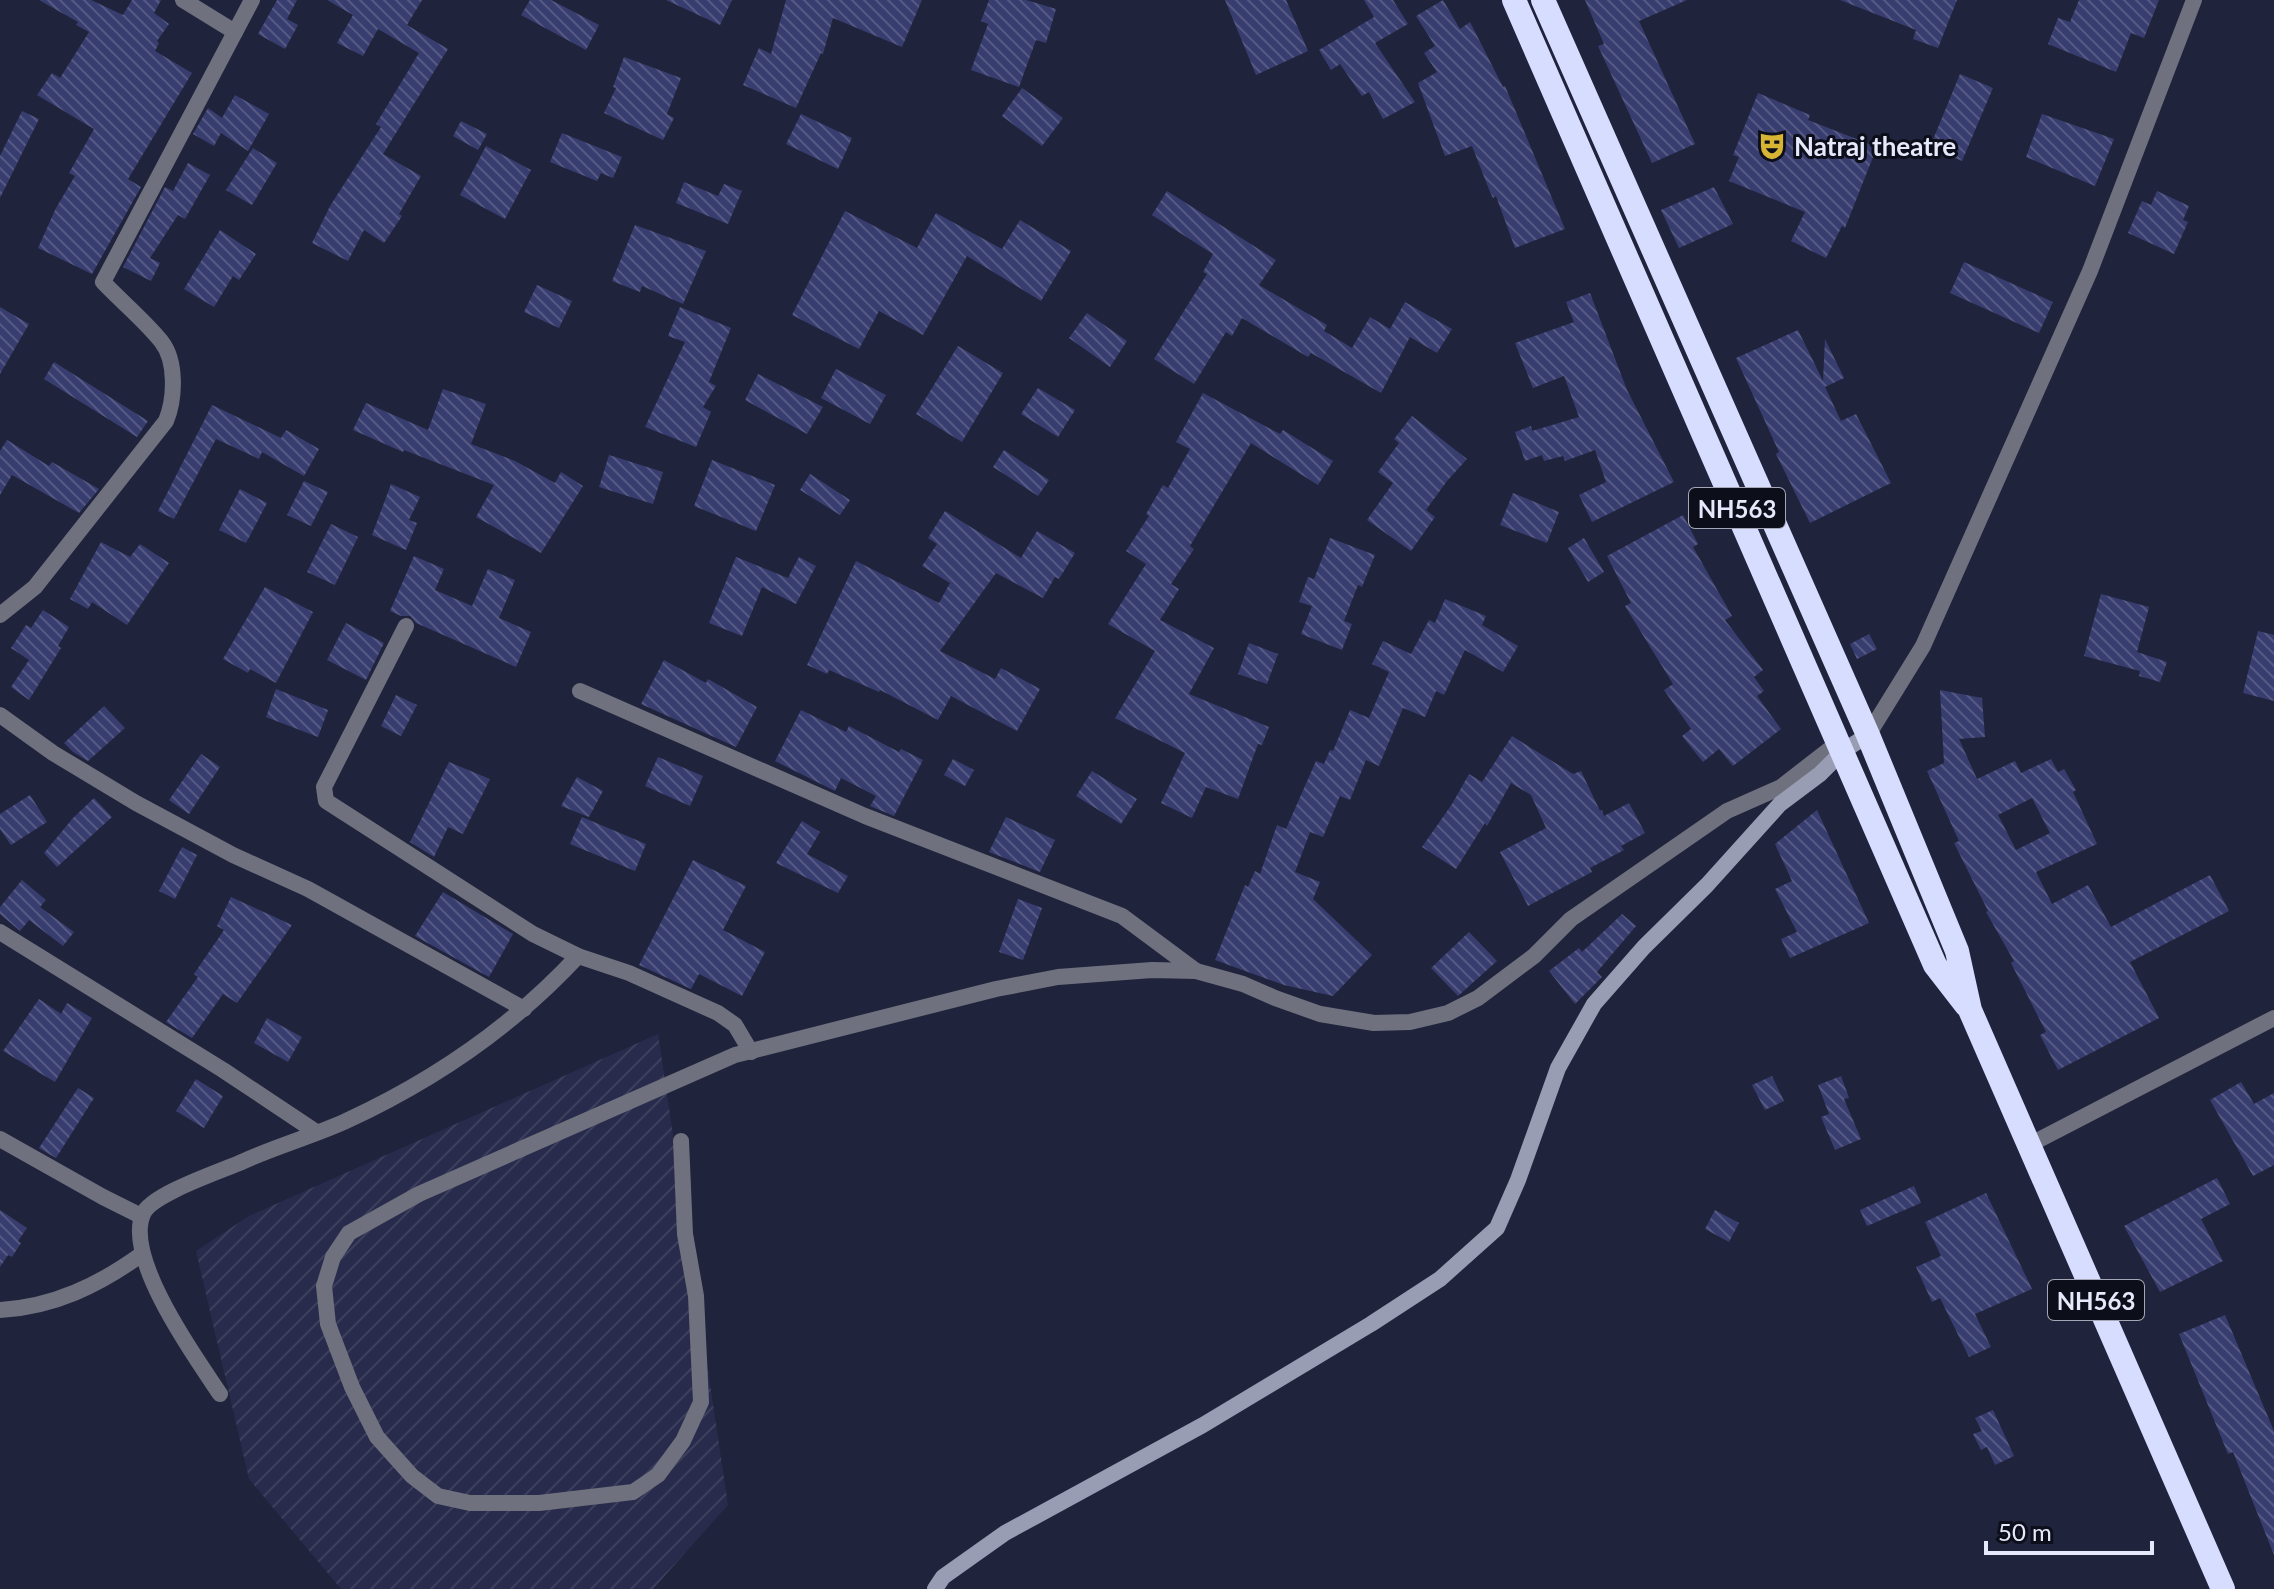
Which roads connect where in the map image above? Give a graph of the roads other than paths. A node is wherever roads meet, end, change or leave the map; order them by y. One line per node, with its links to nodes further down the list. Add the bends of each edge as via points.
1 (183, 0): 6 (street)
2 (252, 0): 6 (street)
3 (1514, 0): 12 (highway, NH563)
4 (1543, 0): 11 (highway, NH563)
5 (2194, 0): 11 (street, via 2090,271 1923,646)
6 (235, 32): 7 (street, via 103,282 162,342 170,361 172,406 166,421 60,558)
7 (0, 615)
8 (406, 626): 14 (street, via 324,787 326,801 533,934)
9 (580, 691): 15 (street, via 865,816 1122,916)
10 (0, 715): 16 (street, via 136,803 308,889)
11 (1868, 735): 12 (street); 17 (highway, NH563, via 1957,951)
12 (1841, 746): 15 (street, via 1781,787 1727,811 1571,919 1534,956 1478,998 1448,1013 1374,1023 1320,1014); 17 (highway, NH563, via 1935,965); 28 (street, via 1820,774 1780,804 1594,1004 1558,1068 1497,1228 1440,1279 1371,1324 1203,1425 1005,1533 943,1577)
13 (0, 932): 20 (street)
14 (578, 956): 16 (street); 19 (street, via 718,1013 735,1025)
15 (1196, 971): 19 (street, via 1058,977)
16 (524, 1009): 20 (street, via 489,1039 429,1077)
17 (1970, 1010): 23 (highway, NH563)
18 (2274, 1018): 23 (street)
19 (751, 1052): 22 (street, via 419,1194 349,1233 333,1257 324,1286 328,1324 377,1437 438,1496 470,1503 539,1503 633,1492 658,1475 683,1441 701,1402)
20 (316, 1132): 24 (street, via 156,1199)
21 (0, 1139): 24 (street)
22 (681, 1141)
23 (2029, 1145): 29 (highway, NH563)
24 (141, 1216): 25 (street)
25 (142, 1254): 26 (street, via 58,1301); 27 (street, via 173,1321)
26 (0, 1310)
27 (220, 1394)
28 (935, 1589)
29 (2223, 1589)

